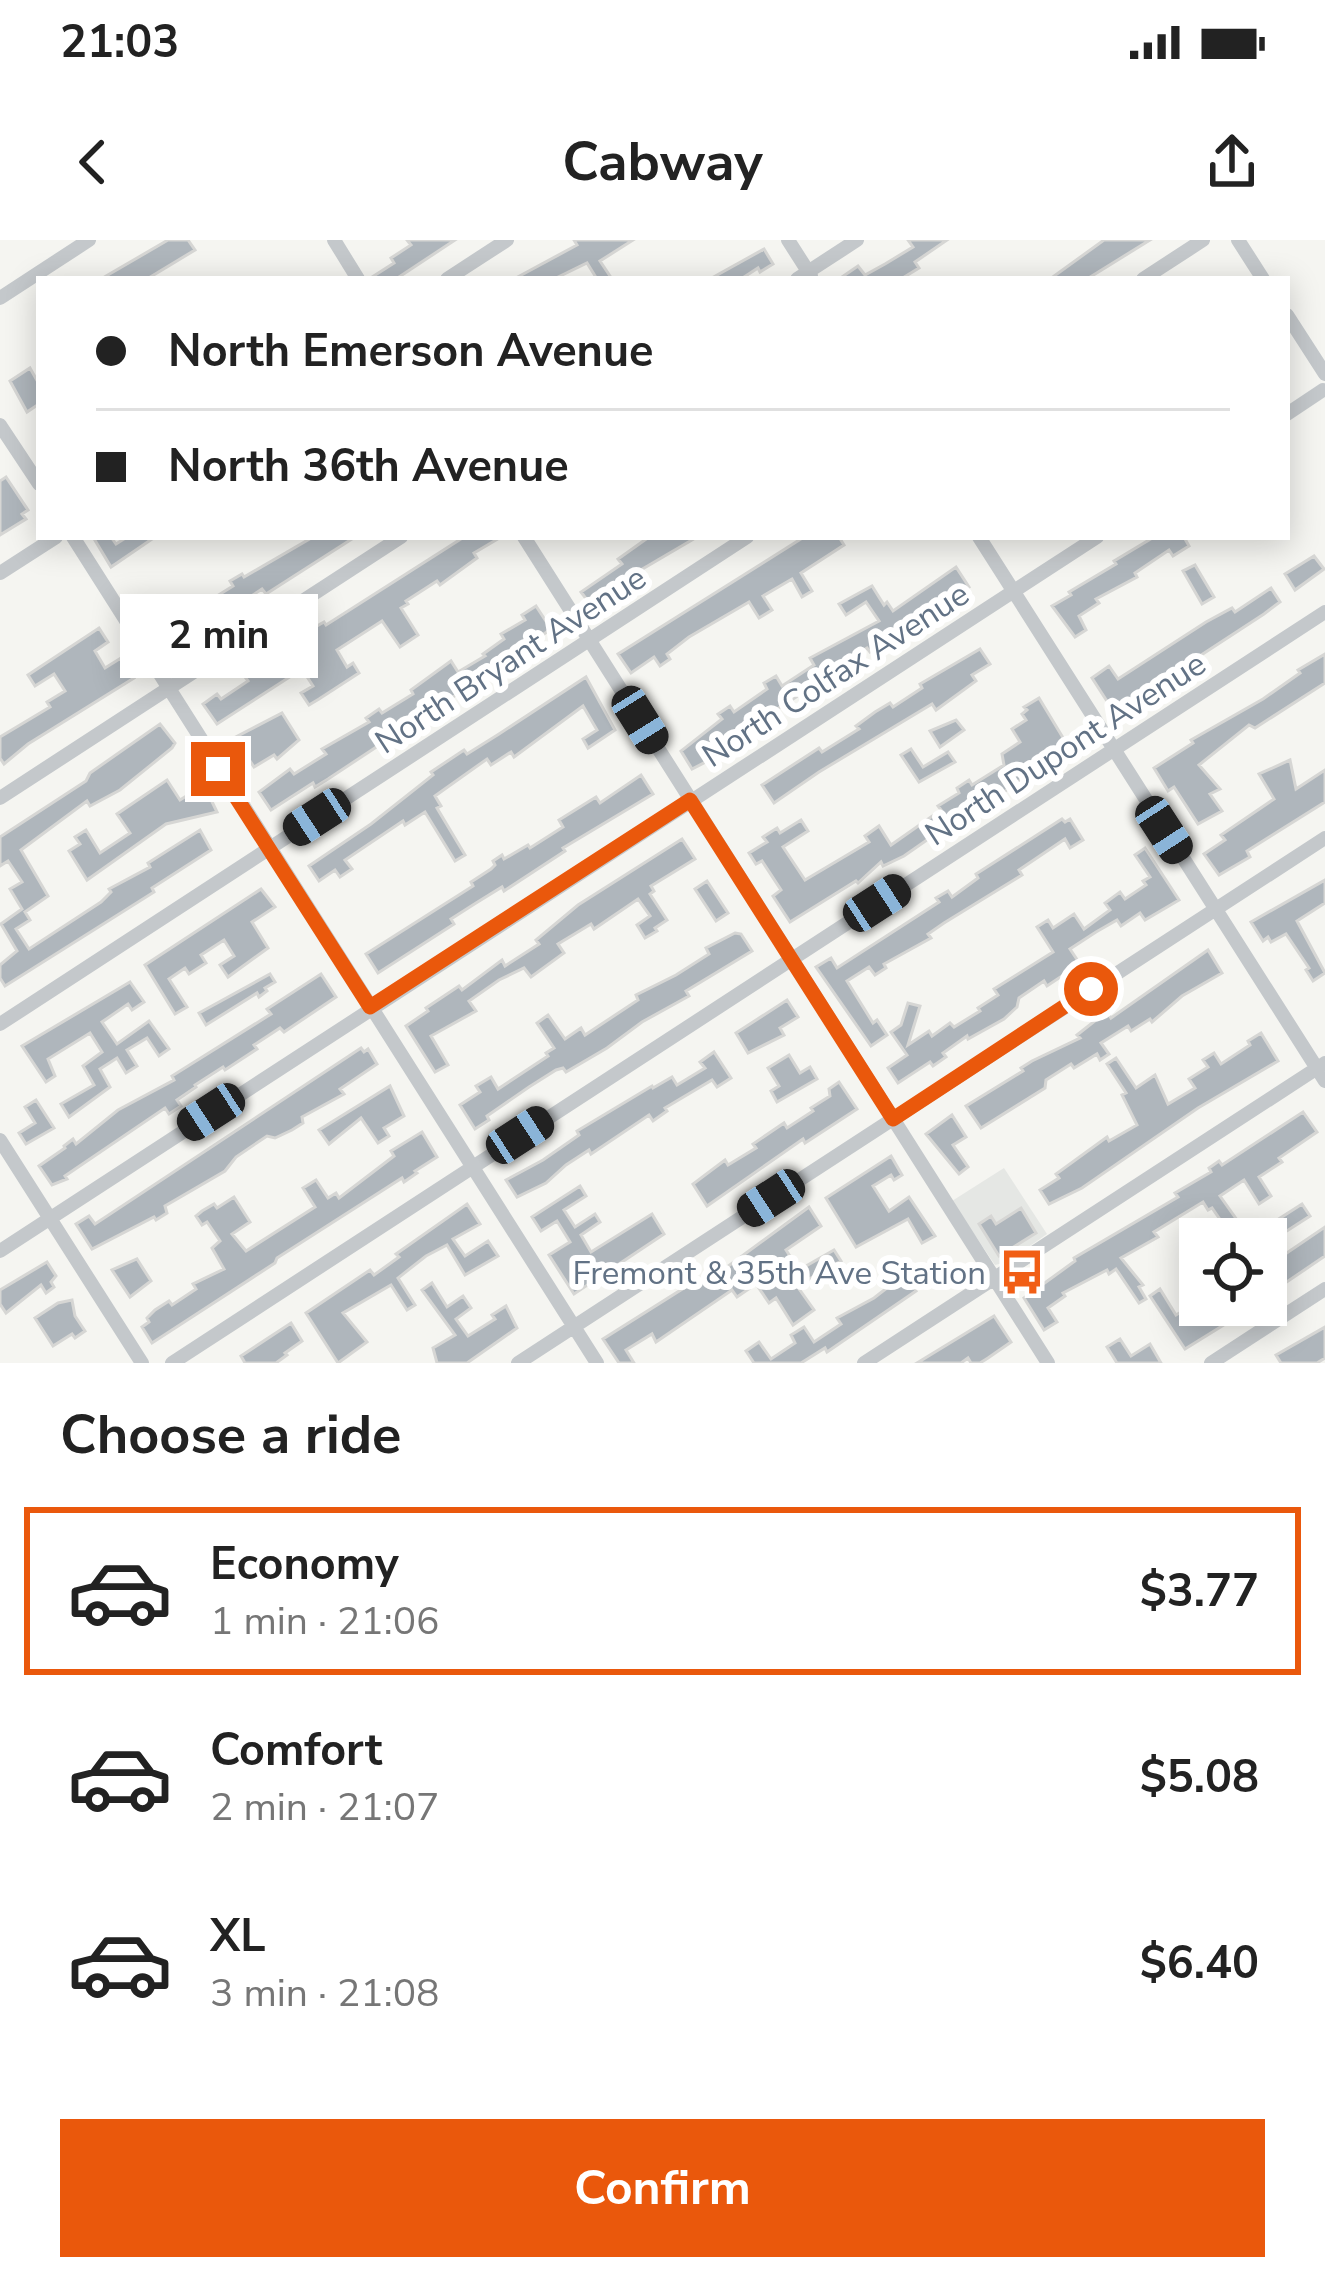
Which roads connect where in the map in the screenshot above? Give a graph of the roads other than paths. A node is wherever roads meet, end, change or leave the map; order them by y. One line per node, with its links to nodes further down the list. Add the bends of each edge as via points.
1 (89, 240): 14 (street)
2 (334, 240): 8 (street)
3 (507, 240): 9 (street)
4 (788, 240): 10 (street)
5 (857, 240): 11 (street)
6 (1203, 240): 12 (street)
7 (1238, 240): 13 (street)
8 (356, 276)
9 (452, 276)
10 (806, 276)
11 (807, 276)
12 (1148, 276)
13 (1262, 276)
14 (0, 298)
15 (1290, 320): 16 (street)
16 (1325, 376): 17 (street)
17 (1324, 390): 18 (street)
18 (1290, 412)
19 (0, 424): 20 (street)
20 (36, 479)
21 (51, 540): 28 (street)
22 (75, 540): 32 (street)
23 (396, 540): 32 (street)
24 (526, 540): 31 (street)
25 (743, 540): 31 (street, North Bryant Avenue)
26 (981, 540): 29 (street)
27 (1091, 540): 29 (street, North Colfax Avenue)
28 (0, 573)
29 (1013, 591): 33 (street); 35 (street, North Colfax Avenue)
30 (1325, 612): 33 (street, North Dupont Avenue)
31 (590, 640): 35 (street); 37 (street, North Bryant Avenue)
32 (169, 688): 34 (street); 37 (street)
33 (1114, 749): 38 (street); 39 (street, North Dupont Avenue)
34 (0, 798)
35 (690, 800): 39 (street); 40 (street, North Colfax Avenue)
36 (1325, 838): 38 (street)
37 (270, 848): 40 (street); 41 (street, North Bryant Avenue)
38 (1215, 909): 42 (street); 43 (street)
39 (792, 958): 43 (street); 45 (street, North Dupont Avenue)
40 (370, 1007): 45 (street); 46 (street, North Colfax Avenue)
41 (0, 1024)
42 (1322, 1071): 48 (street)
43 (893, 1119): 48 (street); 50 (street)
44 (0, 1139): 46 (street)
45 (471, 1166): 50 (street); 52 (street, North Dupont Avenue)
46 (50, 1218): 47 (street, North Colfax Avenue); 51 (street)
47 (0, 1251)
48 (994, 1278): 55 (street); 56 (street)
49 (1325, 1289): 57 (street)
50 (574, 1327): 53 (street); 54 (street)
51 (142, 1363)
52 (172, 1363)
53 (518, 1363)
54 (597, 1363)
55 (864, 1363)
56 (1048, 1363)
57 (1211, 1363)

